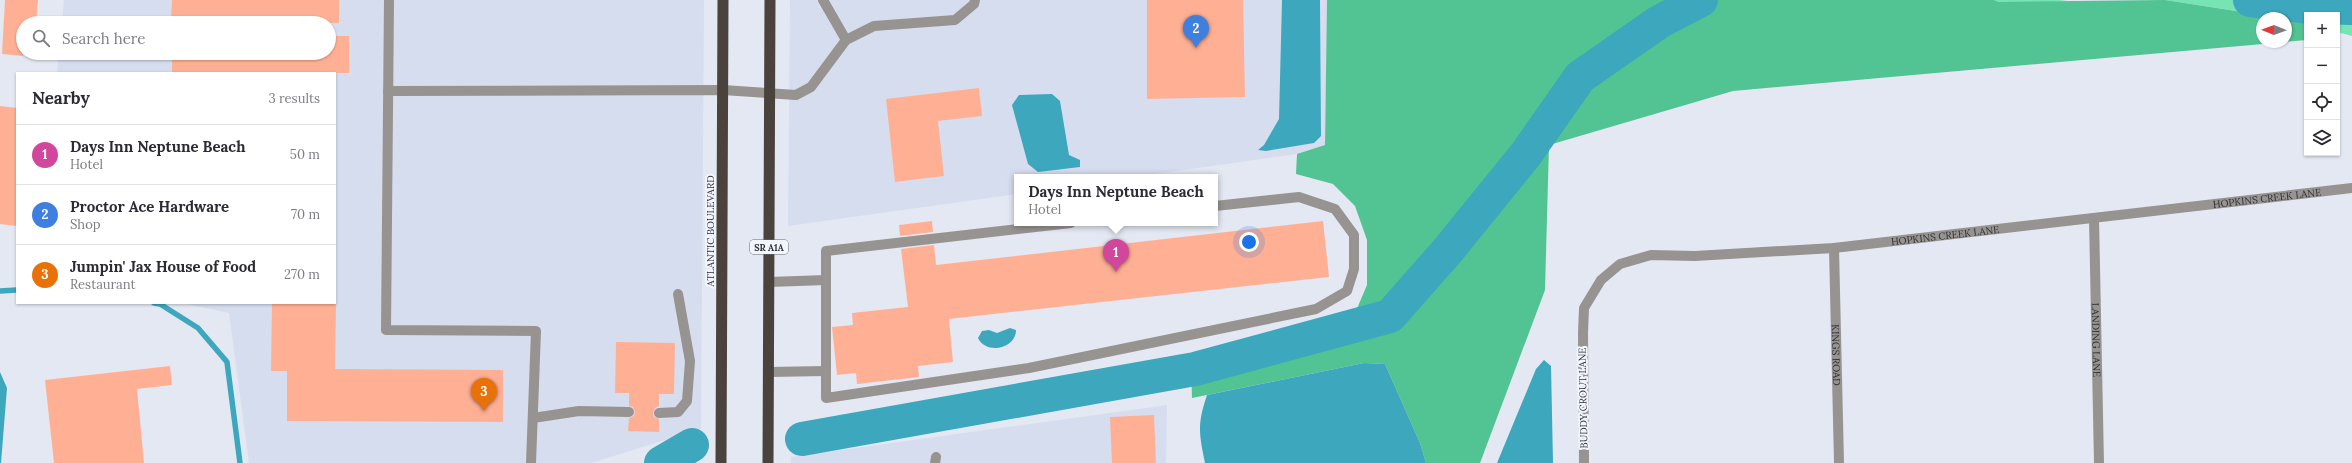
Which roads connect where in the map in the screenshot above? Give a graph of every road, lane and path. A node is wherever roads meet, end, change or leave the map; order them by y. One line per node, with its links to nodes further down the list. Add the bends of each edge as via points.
1 (389, 0): 8 (street)
2 (723, 0): 7 (highway, ATLANTIC BOULEVARD)
3 (823, 0): 6 (street)
4 (975, 0): 6 (street, via 974,4 955,20 874,26)
5 (772, 1): 9 (highway, SR A1A)
6 (846, 40): 9 (street, via 811,87 796,95)
7 (723, 90): 8 (street); 9 (street); 25 (highway, ATLANTIC BOULEVARD)
8 (388, 91): 23 (street, via 386,330 536,331)
9 (770, 94): 16 (highway, SR A1A)
10 (2352, 188): 12 (street, HOPKINS CREEK LANE)
11 (1218, 206): 19 (street, via 1299,196 1335,209 1354,235 1354,269 1346,291 1316,309 1022,369 826,398)
12 (2094, 218): 14 (street, HOPKINS CREEK LANE); 29 (street, LANDING LANE)
13 (1045, 226): 15 (street, via 826,251)
14 (1834, 248): 18 (street, HOPKINS CREEK LANE, via 1696,256 1651,255 1620,264 1601,280 1584,308); 28 (street, KINGS ROAD)
15 (826, 280): 16 (street); 19 (street)
16 (769, 282): 20 (highway, SR A1A)
17 (678, 294): 22 (street, via 690,361 687,401 678,412)
18 (1583, 333): 27 (street, BUDDY CROUT LANE)
19 (826, 371): 20 (street)
20 (769, 372): 26 (highway, SR A1A)
21 (629, 412): 23 (street, via 579,411)
22 (659, 412)
23 (533, 418): 24 (street)
24 (531, 463)
25 (720, 463)
26 (768, 463)
27 (1584, 463)
28 (1839, 463)
29 (2099, 463)

